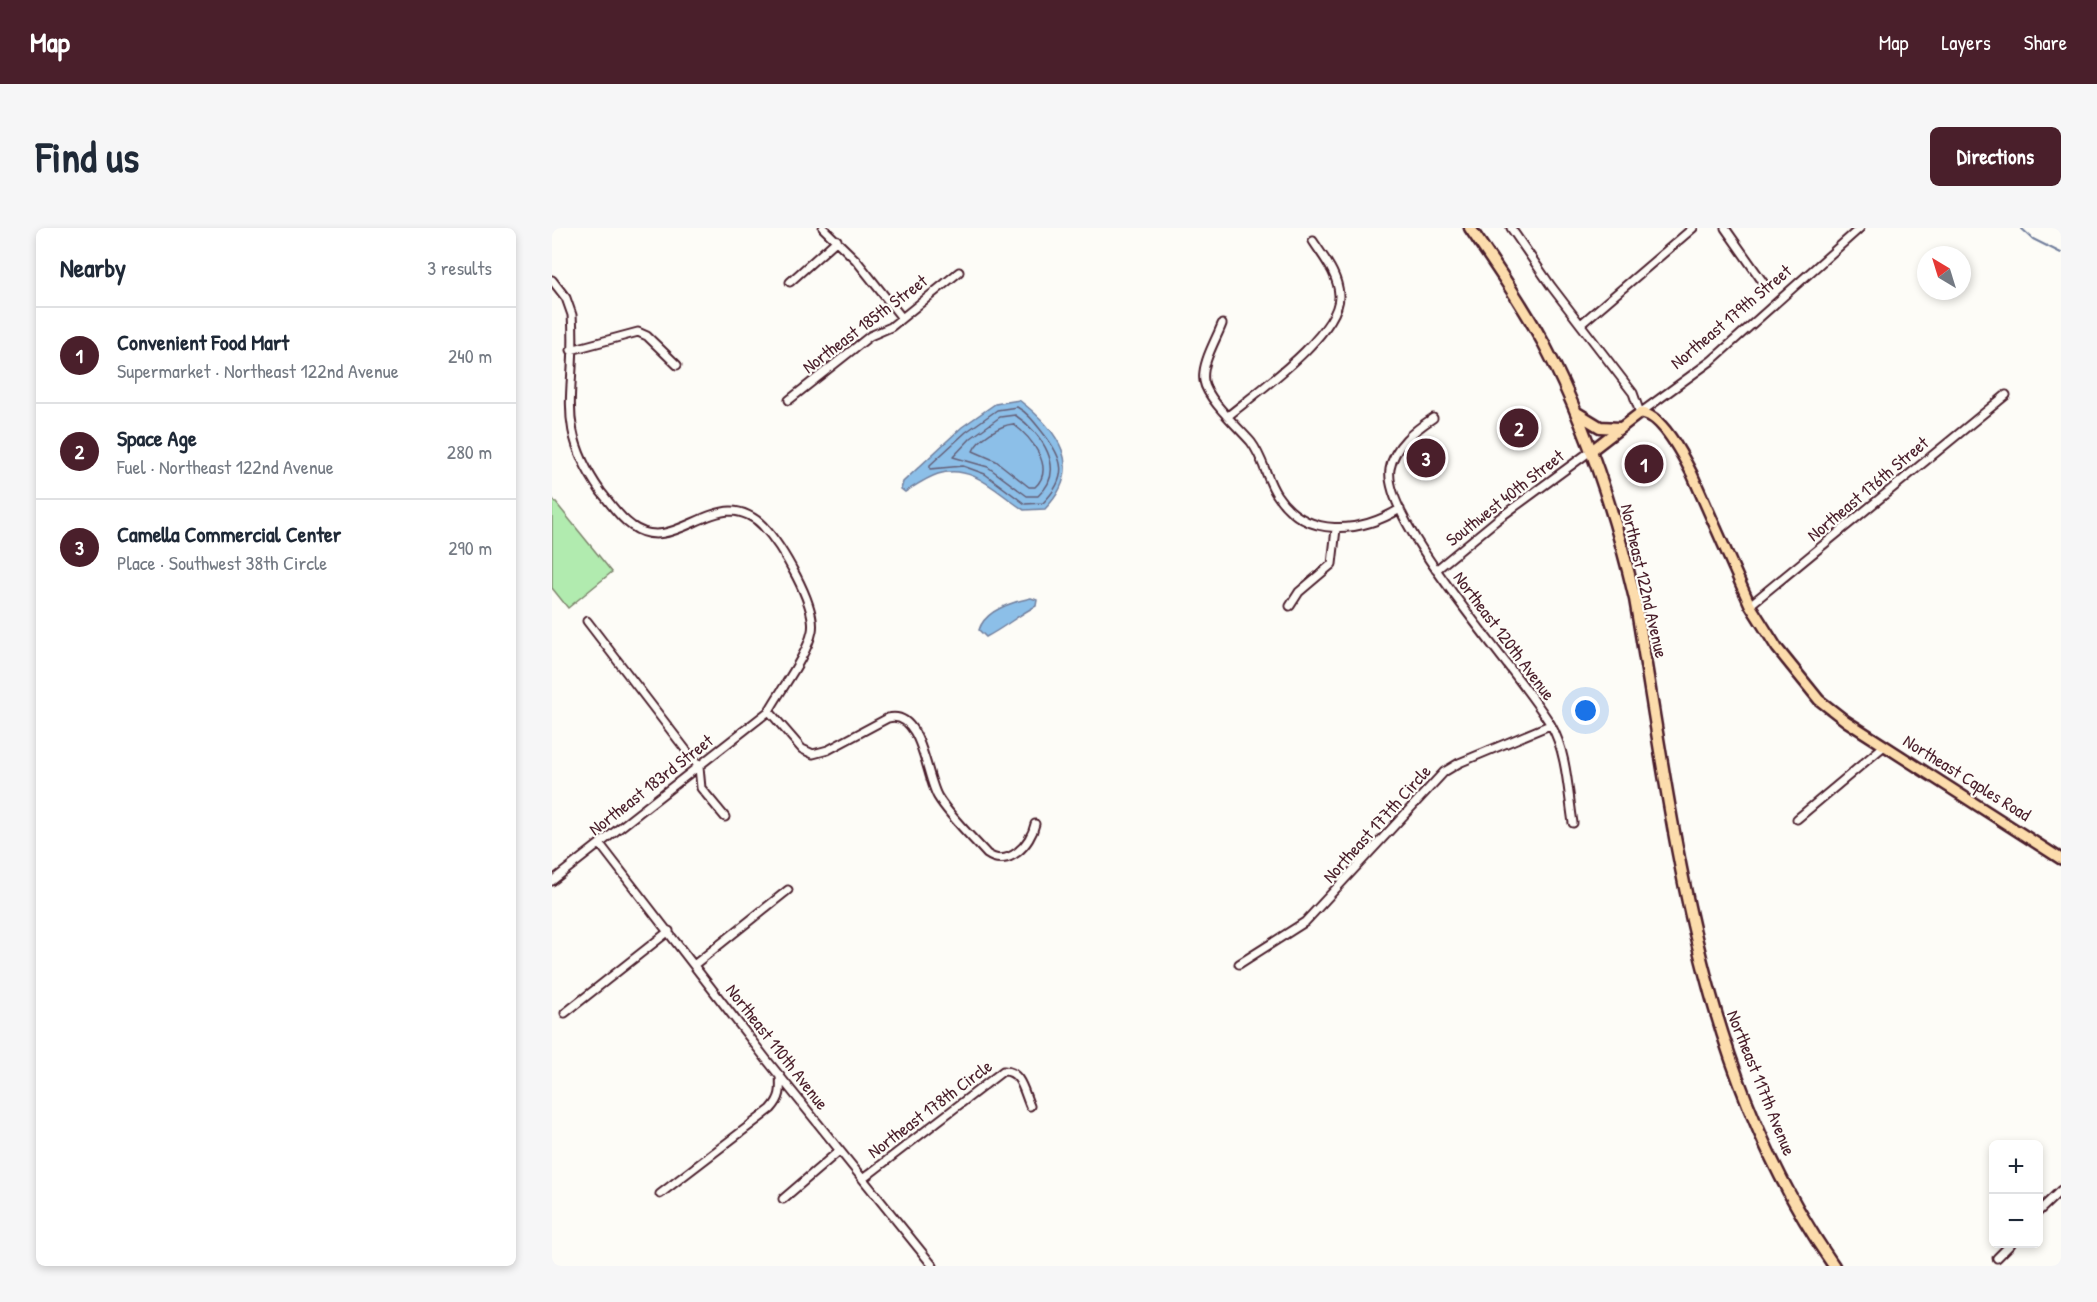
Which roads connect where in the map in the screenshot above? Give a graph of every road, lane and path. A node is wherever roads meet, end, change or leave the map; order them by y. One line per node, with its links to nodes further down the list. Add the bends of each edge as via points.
1 (824, 228): 7 (street)
2 (1470, 228): 20 (highway, Northeast 122nd Avenue, via 1542,341)
3 (1511, 228): 15 (street)
4 (1693, 228): 15 (street)
5 (1725, 228): 12 (street)
6 (1860, 228): 21 (street, Northeast 179th Street, via 1711,361)
7 (837, 240): 11 (street); 13 (street)
8 (1314, 241): 22 (street, via 1337,280 1338,308 1316,338)
9 (959, 272): 13 (street, Northeast 185th Street)
10 (552, 280): 16 (street, via 570,306)
11 (790, 282)
12 (1765, 285)
13 (902, 318): 19 (street, Northeast 185th Street, via 870,336)
14 (1221, 324): 22 (street, via 1205,367 1204,382)
15 (1581, 324): 21 (street, via 1633,393)
16 (571, 350): 17 (street, via 638,332); 32 (street, via 567,413 572,446 586,472 624,520 636,529 659,534 720,512 747,514 767,531 809,603 813,622 810,636)
17 (677, 365)
18 (2006, 395): 29 (street, Northeast 176th Street)
19 (789, 400)
20 (1576, 413): 24 (highway, via 1600,427); 25 (highway, Northeast 122nd Avenue)
21 (1640, 413): 24 (main road, Northeast 179th Street); 29 (main road, via 1655,418 1683,457)
22 (1228, 416): 27 (street, via 1258,452 1272,487 1284,504 1317,526)
23 (1433, 418): 26 (street, Northeast 120th Avenue, via 1404,441 1392,460 1389,477)
24 (1619, 428): 25 (main road, Northeast 179th Street)
25 (1592, 450): 28 (street, Southwest 40th Street); 44 (highway, Northeast 122nd Avenue, via 1635,598)
26 (1400, 509): 27 (street); 28 (street, Northeast 120th Avenue)
27 (1336, 529): 30 (street, via 1332,564 1299,592)
28 (1436, 570): 33 (street, Northeast 120th Avenue, via 1531,693)
29 (1750, 605): 34 (main road, via 1819,700)
30 (1290, 606)
31 (587, 621): 35 (street)
32 (769, 711): 35 (street, Northeast 183rd Street); 39 (street, via 802,749 813,754 888,718 906,720 922,750 939,799 994,859 1007,859 1024,846)
33 (1550, 724): 38 (street, Northeast 120th Avenue, via 1559,746); 46 (street, Northeast 177th Circle, via 1444,772 1305,922)
34 (1884, 746): 37 (street); 41 (main road, Northeast Caples Road)
35 (699, 767): 36 (street, via 701,788); 40 (street, Northeast 183rd Street)
36 (725, 818)
37 (1797, 819)
38 (1573, 823)
39 (1035, 824)
40 (600, 844): 42 (street, Northeast 183rd Street); 45 (street, Northeast 110th Avenue)
41 (2061, 859)
42 (552, 881)
43 (788, 890): 47 (street)
44 (1688, 900): 60 (highway, Northeast 117th Avenue, via 1706,986 1734,1072 1774,1162)
45 (669, 932): 47 (street, Northeast 110th Avenue); 48 (street)
46 (1239, 964)
47 (694, 965): 49 (street, Northeast 110th Avenue)
48 (565, 1013)
49 (780, 1076): 51 (street, Northeast 110th Avenue); 54 (street, via 782,1092 771,1109)
50 (1030, 1106): 52 (street, Northeast 178th Circle, via 1018,1078 1003,1071)
51 (839, 1151): 52 (street, Northeast 110th Avenue); 55 (street)
52 (864, 1178): 59 (street, Northeast 110th Avenue)
53 (2061, 1190): 56 (street)
54 (660, 1194)
55 (783, 1199)
56 (2043, 1207)
57 (2007, 1248): 58 (street)
58 (1997, 1258)
59 (933, 1266)
60 (1834, 1266)

